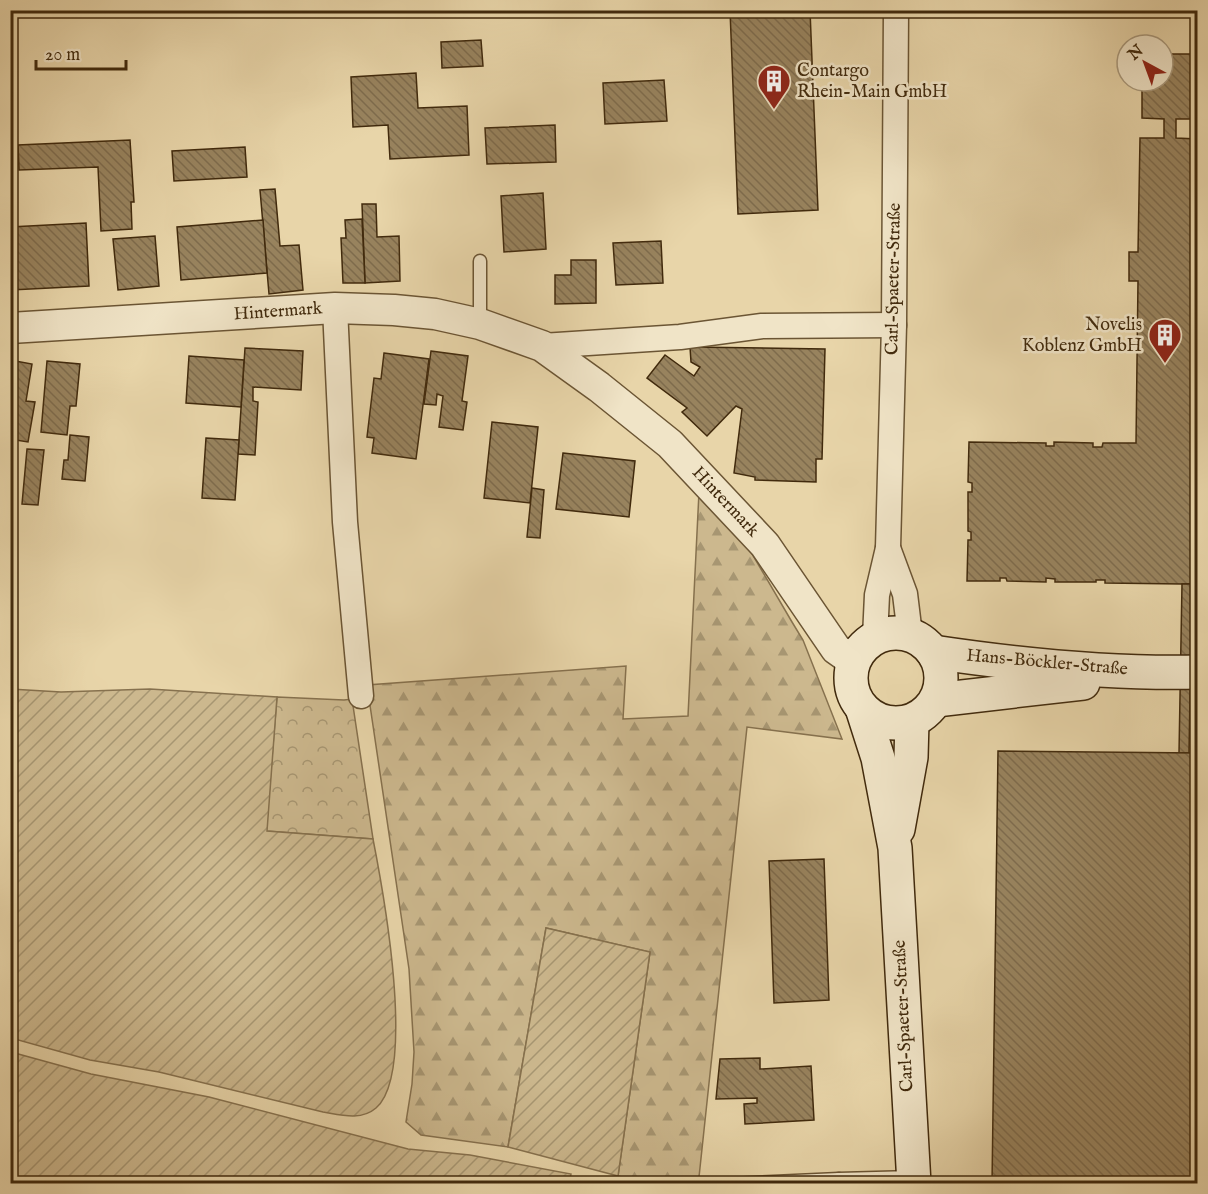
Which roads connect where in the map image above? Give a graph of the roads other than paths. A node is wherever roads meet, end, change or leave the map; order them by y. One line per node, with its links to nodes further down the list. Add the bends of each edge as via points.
1 (896, 10): 5 (street, Carl-Spaeter-Straße)
2 (480, 261): 4 (lane)
3 (335, 308): 4 (street, Hintermark, via 435,314); 6 (street, Hintermark); 14 (street, via 345,522)
4 (480, 324): 7 (street, Hintermark)
5 (894, 325): 7 (street, Hintermark, via 762,326 680,337); 8 (street, Carl-Spaeter-Straße)
6 (10, 328)
7 (542, 346): 11 (street, Hintermark, via 670,444 765,545 836,649)
8 (888, 548): 9 (street, Carl-Spaeter-Straße, via 877,595); 10 (street, Carl-Spaeter-Straße)
9 (875, 637): 10 (main road, via 888,633); 11 (main road)
10 (922, 643): 13 (main road, Hans-Böckler-Straße, via 1012,663); 16 (main road, Carl-Spaeter-Straße, via 940,668 941,684)
11 (853, 661): 15 (main road, Carl-Spaeter-Straße, via 851,687)
12 (1197, 672): 13 (main road, Hans-Böckler-Straße)
13 (1160, 673): 16 (main road, Hans-Böckler-Straße)
14 (361, 696)
15 (862, 708): 16 (main road, via 872,717 898,724); 17 (main road, Carl-Spaeter-Straße, via 878,758)
16 (924, 711): 17 (main road, Carl-Spaeter-Straße, via 911,757)
17 (895, 848): 18 (main road, Carl-Spaeter-Straße)
18 (914, 1180): 19 (lane)
19 (839, 1181): 20 (lane)
20 (732, 1184)

